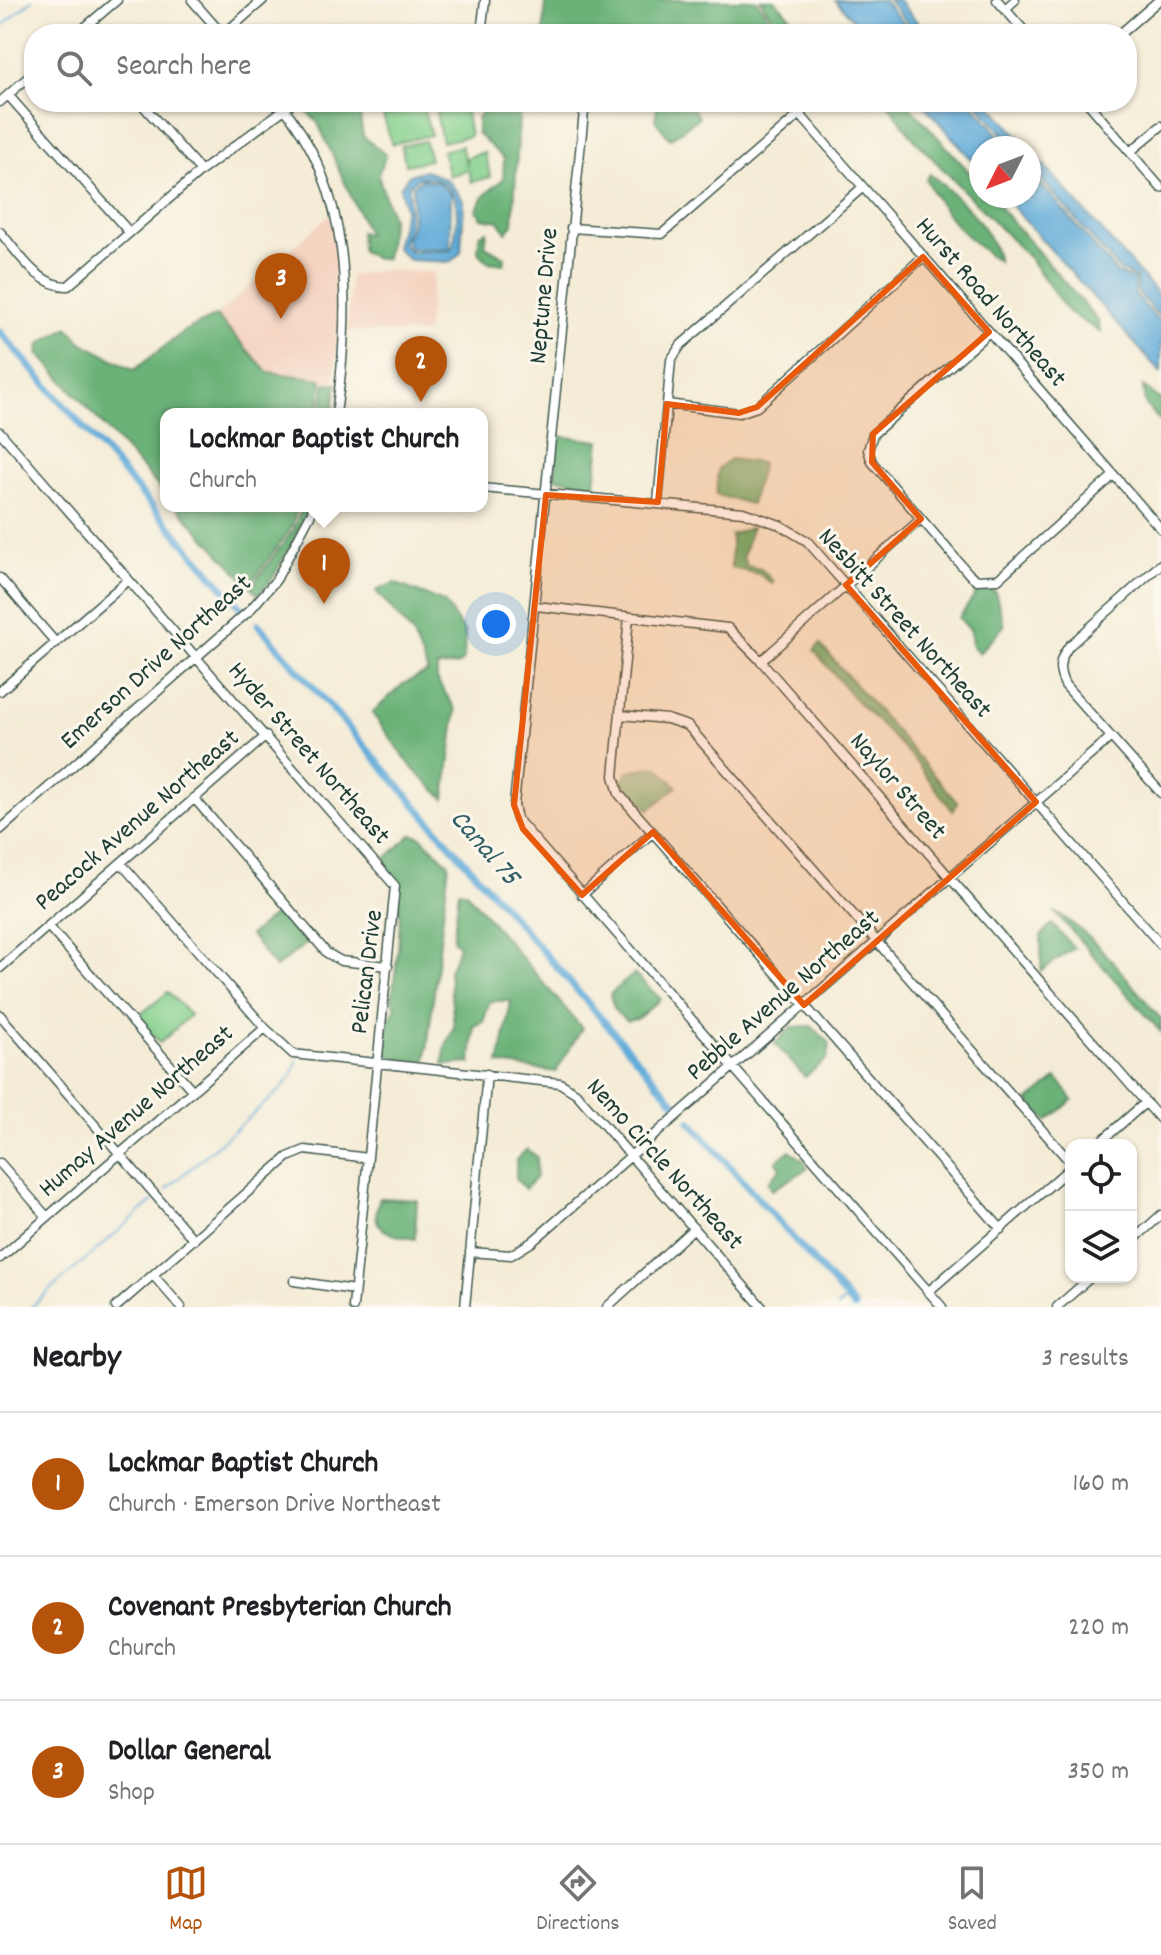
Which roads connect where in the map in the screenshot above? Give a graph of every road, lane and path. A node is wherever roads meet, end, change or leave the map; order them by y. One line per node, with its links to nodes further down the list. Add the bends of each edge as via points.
1 (117, 0): 9 (street)
2 (192, 0): 10 (street)
3 (263, 0): 11 (street)
4 (485, 0): 12 (street)
5 (997, 0): 8 (street)
6 (1015, 0): 8 (street)
7 (1159, 0): 14 (street)
8 (1005, 9): 13 (street)
9 (89, 24)
10 (214, 24)
11 (235, 24)
12 (482, 24)
13 (1018, 24)
14 (1131, 24)
15 (24, 81): 16 (street)
16 (8, 95): 17 (street); 31 (street)
17 (0, 102)
18 (149, 112): 26 (street)
19 (275, 112): 26 (street)
20 (286, 112): 35 (street, via 320,172 343,249 346,286)
21 (584, 112): 29 (street, Neptune Drive)
22 (1096, 112): 25 (street)
23 (800, 114): 27 (street, Hurst Road Northeast); 29 (street, via 662,234)
24 (1161, 126): 25 (street)
25 (1130, 152): 28 (street)
26 (201, 171): 31 (street)
27 (863, 187): 32 (street, Hurst Road Northeast); 34 (street, via 681,345 671,360)
28 (1161, 188)
29 (571, 228): 39 (street, Neptune Drive)
30 (0, 232): 31 (street, via 40,277 57,287 68,286)
31 (129, 232)
32 (923, 257): 33 (street, Hurst Road Northeast); 34 (street, via 757,407 739,413)
33 (989, 332): 37 (street, Hurst Road Northeast); 42 (street, via 873,434 868,450 872,462)
34 (667, 404): 40 (street)
35 (336, 408)
36 (0, 432): 46 (street, Hyder Street Northeast)
37 (1114, 475): 42 (street, via 989,582 969,574); 43 (street, Hurst Road Northeast)
38 (488, 489): 39 (street, Nesbitt Street Northeast)
39 (546, 495): 40 (street, Nesbitt Street Northeast); 48 (street, Neptune Drive)
40 (658, 502): 47 (street, Nesbitt Street Northeast, via 743,512 780,525 807,541)
41 (312, 512): 51 (street, Emerson Drive Northeast, via 276,580)
42 (921, 519): 47 (street)
43 (1161, 529)
44 (1161, 564): 56 (street, via 1060,660 1065,685)
45 (0, 578): 50 (street)
46 (128, 580): 50 (street); 51 (street, Hyder Street Northeast)
47 (846, 585): 52 (street); 59 (street, Nesbitt Street Northeast)
48 (536, 606): 49 (street, Naylor Street); 65 (street, Neptune Drive, via 514,805 517,819)
49 (629, 617): 52 (street, Naylor Street, via 728,628); 54 (street)
50 (56, 643): 53 (street)
51 (197, 658): 55 (street, Hyder Street Northeast); 60 (street, Emerson Drive Northeast)
52 (761, 661): 63 (street, Naylor Street)
53 (0, 691)
54 (620, 715): 61 (street, via 614,776 619,794); 67 (street, via 688,726)
55 (266, 736): 58 (street, Peacock Avenue Northeast); 64 (street, Hyder Street Northeast)
56 (1111, 737): 57 (street); 59 (street, Pebble Avenue Northeast)
57 (1161, 793)
58 (194, 798): 62 (street, Peacock Avenue Northeast); 69 (street, via 327,953 341,961)
59 (1036, 802): 63 (street, Pebble Avenue Northeast); 68 (street, Nesbitt Street Northeast)
60 (0, 830)
61 (653, 832): 65 (street); 71 (street)
62 (121, 863): 66 (street, Peacock Avenue Northeast); 73 (street, Nemo Circle Northeast)
63 (949, 878): 67 (street, Pebble Avenue Northeast); 78 (street, Naylor Street)
64 (395, 886): 69 (street, Pelican Drive)
65 (582, 895): 75 (street)
66 (48, 926): 70 (street, Peacock Avenue Northeast); 77 (street)
67 (877, 941): 71 (street, Pebble Avenue Northeast); 84 (street)
68 (1161, 945)
69 (388, 966): 74 (street, Pelican Drive)
70 (0, 968)
71 (804, 1005): 75 (street, Pebble Avenue Northeast); 90 (street)
72 (0, 1015): 81 (street)
73 (265, 1028): 74 (street, Nemo Circle Northeast, via 293,1054); 77 (street, Humay Avenue Northeast)
74 (377, 1063): 76 (street, Nemo Circle Northeast); 83 (street, Pelican Drive)
75 (732, 1068): 82 (street, Pebble Avenue Northeast); 99 (street)
76 (487, 1074): 82 (street, Nemo Circle Northeast, via 560,1083 576,1093); 93 (street)
77 (193, 1091): 81 (street, Humay Avenue Northeast)
78 (1146, 1102): 79 (street, Naylor Street); 80 (street)
79 (1161, 1120)
80 (1104, 1139)
81 (121, 1153): 88 (street, Humay Avenue Northeast); 92 (street)
82 (631, 1156): 89 (street, Nemo Circle Northeast); 93 (street, Pebble Avenue Northeast, via 524,1248 511,1255)
83 (368, 1158): 92 (street, via 305,1150 288,1157); 98 (street, Pelican Drive)
84 (1065, 1158)
85 (0, 1163): 88 (street)
86 (1065, 1170): 90 (street)
87 (1161, 1215): 91 (street)
88 (47, 1217): 94 (street, Humay Avenue Northeast)
89 (694, 1228): 100 (street, Nemo Circle Northeast); 105 (street)
90 (1001, 1229): 99 (street)
91 (1137, 1237)
92 (194, 1240): 95 (street)
93 (470, 1252): 104 (street)
94 (0, 1258)
95 (153, 1275): 101 (street); 102 (street)
96 (294, 1281): 98 (street)
97 (1084, 1283): 107 (street)
98 (354, 1290): 103 (street, Pelican Drive)
99 (928, 1292): 106 (street)
100 (756, 1305)
101 (116, 1307)
102 (181, 1307)
103 (353, 1307)
104 (465, 1307)
105 (607, 1307)
106 (942, 1307)
107 (1057, 1307)

